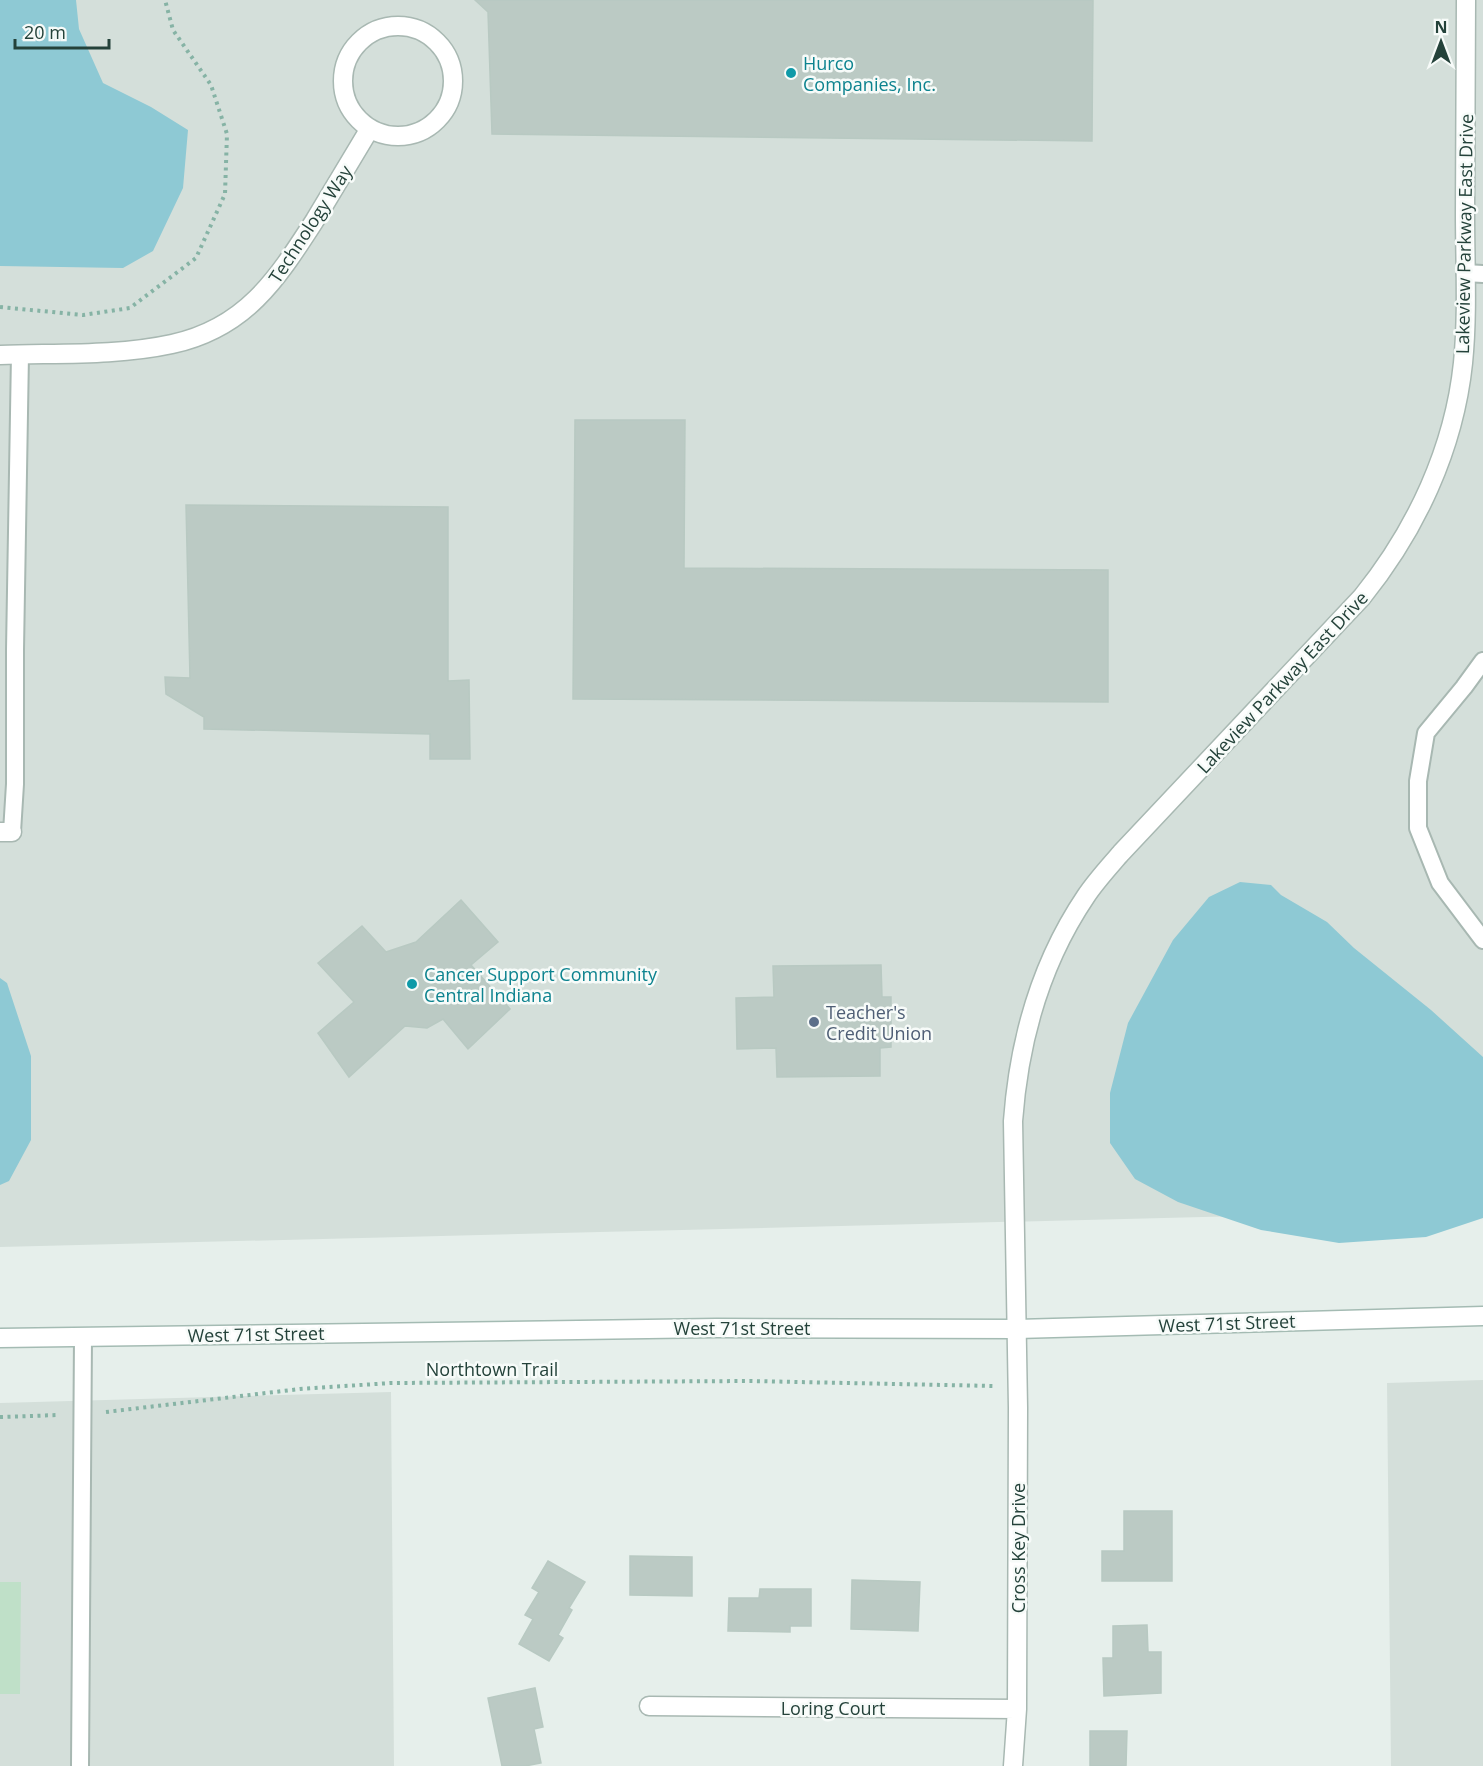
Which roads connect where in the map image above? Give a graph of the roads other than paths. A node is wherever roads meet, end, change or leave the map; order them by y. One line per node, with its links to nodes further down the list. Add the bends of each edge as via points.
1 (1466, 0): 3 (street, Lakeview Parkway East Drive)
2 (369, 130): 2 (street, via 397,138 426,130 447,109 454,81 447,53 426,32 397,25 369,32 348,53 341,81 348,109); 4 (street, Technology Way, via 283,270 264,293 228,321 202,335 129,351)
3 (1474, 273): 10 (street, Lakeview Parkway East Drive, via 1456,407 1438,468 1400,545 1362,597 1097,882 1063,933 1044,975 1025,1032 1015,1090)
4 (20, 354): 5 (street, Technology Way); 7 (lane, via 15,784)
5 (0, 355)
6 (1483, 661): 8 (lane, via 1426,733 1418,781 1418,828 1440,883)
7 (6, 832)
8 (1483, 940)
9 (1483, 1316): 10 (street, West 71st Street)
10 (1017, 1329): 11 (street, West 71st Street, via 706,1328); 14 (street, Cross Key Drive)
11 (82, 1337): 12 (street, West 71st Street); 15 (lane)
12 (0, 1338)
13 (649, 1706): 14 (street, Loring Court)
14 (1017, 1709): 16 (street, Cross Key Drive)
15 (80, 1766)
16 (1012, 1766)

